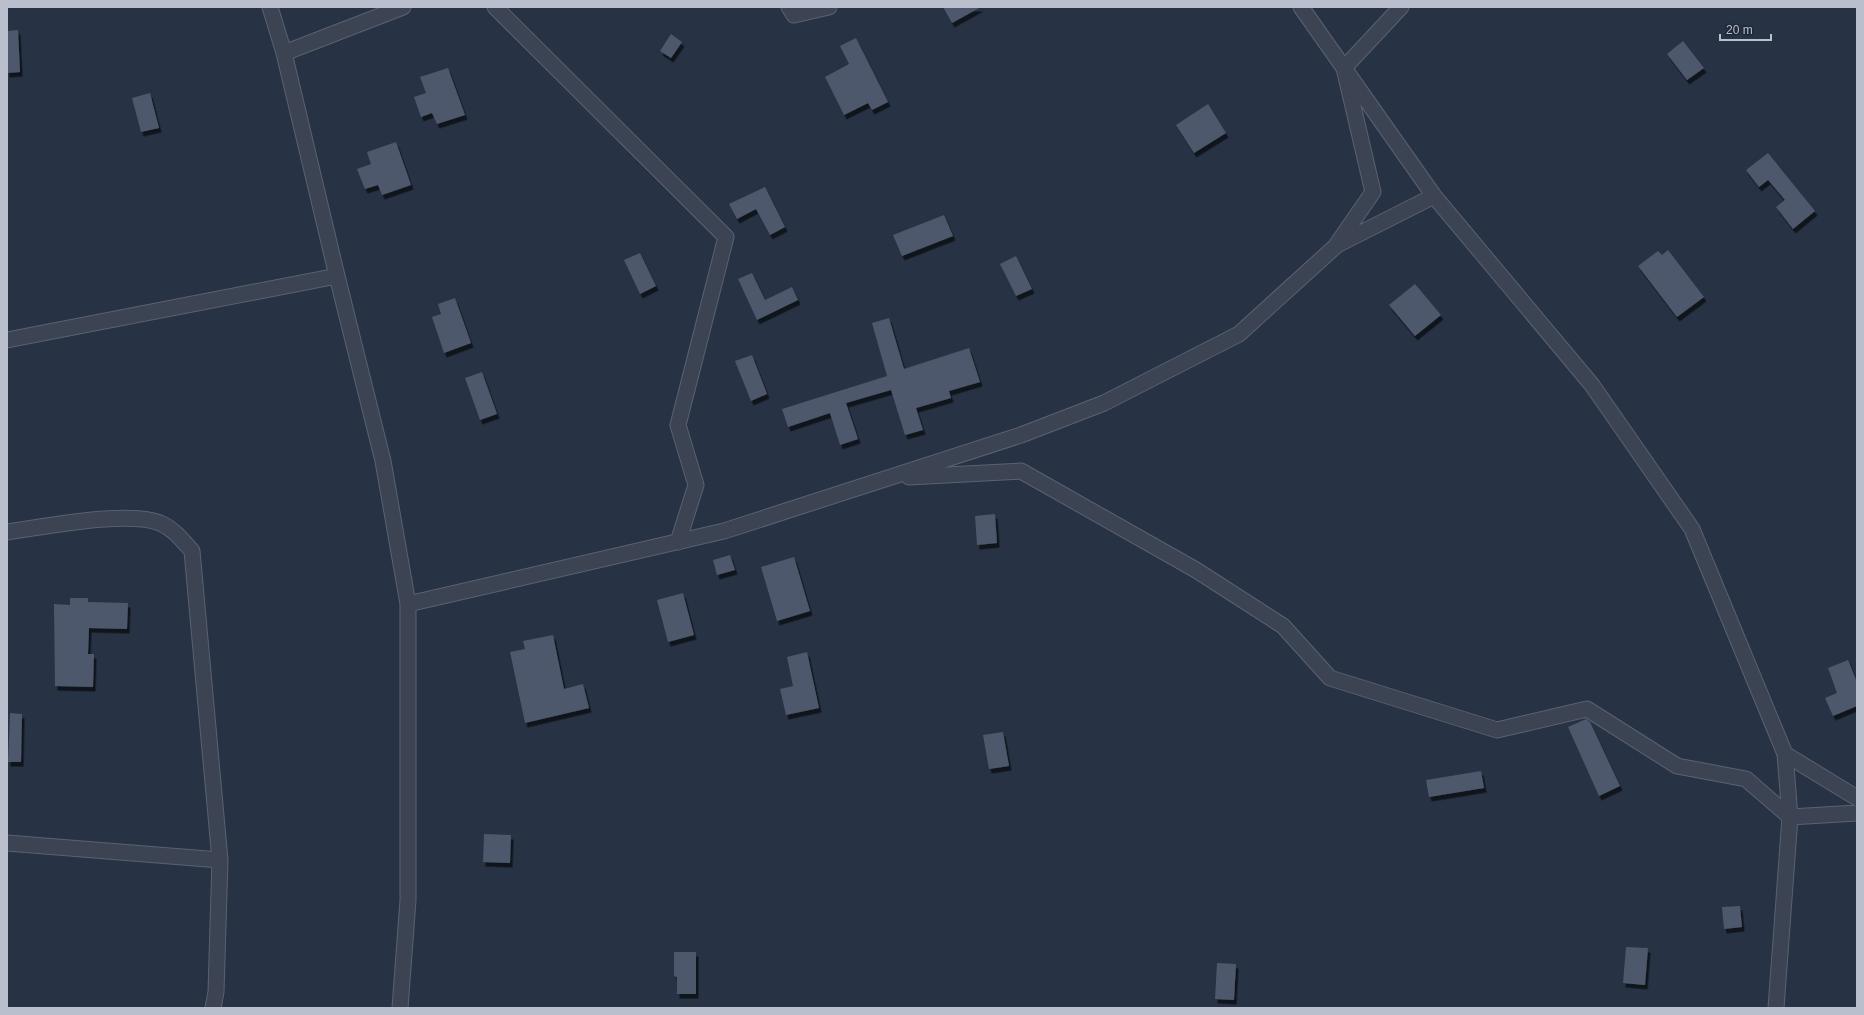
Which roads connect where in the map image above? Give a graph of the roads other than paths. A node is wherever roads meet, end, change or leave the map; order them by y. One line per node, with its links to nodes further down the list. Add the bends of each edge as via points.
1 (270, 7): 8 (street)
2 (403, 7): 8 (street)
3 (495, 7): 16 (street, via 726,237 678,425 696,485)
4 (789, 7): 5 (street, via 794,15)
5 (829, 7)
6 (1301, 7): 9 (street)
7 (1401, 7): 9 (street)
8 (284, 53): 12 (street)
9 (1344, 68): 10 (street); 11 (street, via 1373,192)
10 (1434, 196): 11 (street); 18 (street, via 1592,385 1692,529)
11 (1337, 245): 14 (street, via 1232,338 1104,403 1020,435)
12 (337, 276): 13 (street); 17 (street, via 383,461)
13 (7, 340)
14 (888, 478): 16 (street, via 724,531); 21 (street, via 1021,471 1196,570 1283,626 1330,678 1497,730 1587,709 1677,766 1746,779)
15 (7, 532): 23 (street, via 87,521 144,518 161,523 177,533 192,551)
16 (678, 542): 17 (street)
17 (408, 604): 25 (street, via 408,900)
18 (1785, 754): 19 (street); 21 (street)
19 (1857, 798)
20 (1857, 813): 21 (street)
21 (1790, 817): 26 (street)
22 (7, 843): 23 (street)
23 (220, 860): 24 (street, via 216,992)
24 (213, 1008)
25 (400, 1008)
26 (1776, 1008)

